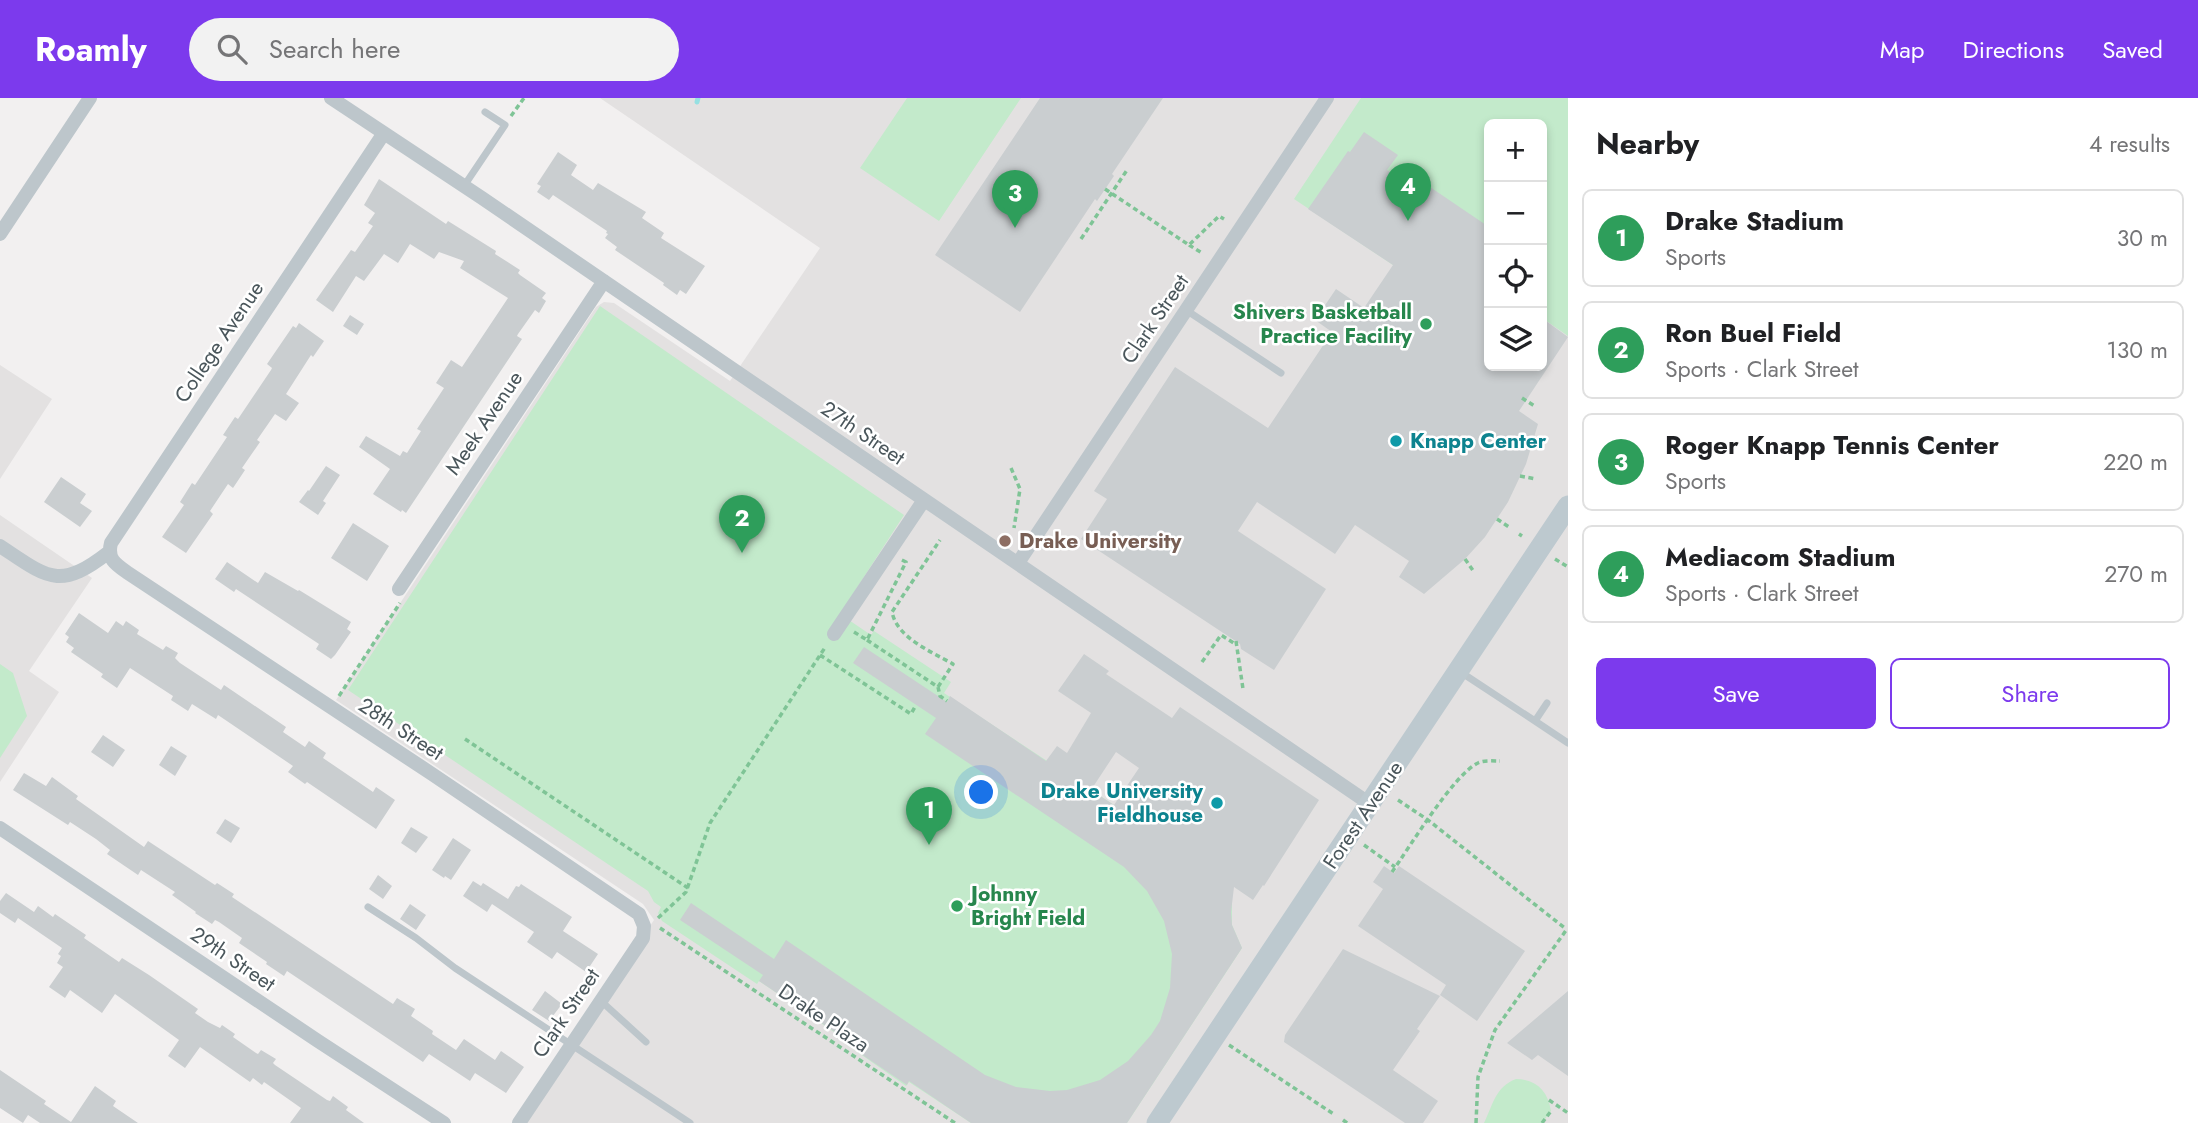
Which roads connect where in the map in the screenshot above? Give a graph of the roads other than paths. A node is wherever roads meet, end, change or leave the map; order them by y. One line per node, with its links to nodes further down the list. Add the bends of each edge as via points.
1 (90, 98): 7 (street)
2 (331, 98): 5 (street, 27th Street)
3 (1327, 98): 9 (street, Clark Street)
4 (485, 112): 6 (lane, via 505,125)
5 (384, 133): 6 (street, 27th Street); 14 (street, College Avenue, via 111,542)
6 (464, 186): 8 (street, 27th Street)
7 (0, 234)
8 (604, 281): 11 (street, 27th Street); 16 (street, Meek Avenue)
9 (1186, 310): 10 (lane); 15 (street, Clark Street)
10 (1281, 373)
11 (923, 500): 15 (street, 27th Street); 17 (street)
12 (1568, 506): 18 (main road, Forest Avenue)
13 (0, 546): 14 (street, via 38,572 56,578 76,574)
14 (109, 552): 25 (street, 28th Street, via 112,561 128,573 639,914)
15 (1017, 563): 22 (street, 27th Street)
16 (400, 596)
17 (834, 634)
18 (1459, 670): 20 (lane); 22 (main road, Forest Avenue)
19 (1547, 702): 20 (lane)
20 (1535, 721): 21 (lane)
21 (1568, 743)
22 (1370, 804): 32 (main road, Forest Avenue)
23 (0, 828): 29 (street, 29th Street)
24 (368, 907): 28 (lane)
25 (644, 926): 26 (street, Clark Street, via 643,938)
26 (600, 1000): 27 (lane); 28 (street, Clark Street)
27 (646, 1042)
28 (571, 1043): 30 (street, Clark Street); 31 (lane)
29 (444, 1123)
30 (519, 1123)
31 (690, 1123)
32 (1157, 1123)

